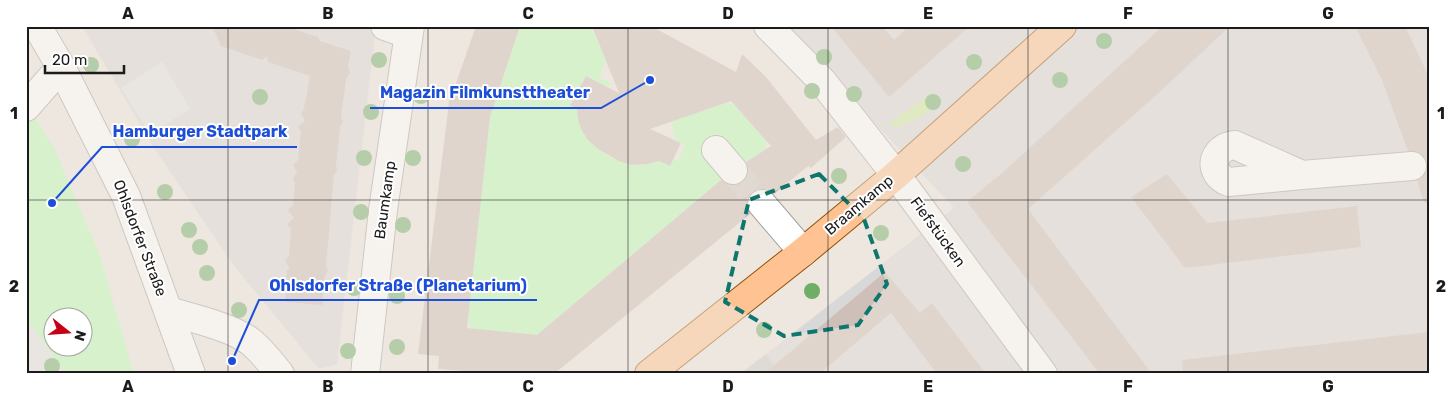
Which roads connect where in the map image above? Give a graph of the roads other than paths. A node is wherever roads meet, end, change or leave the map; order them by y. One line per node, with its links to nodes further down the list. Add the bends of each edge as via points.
1 (37, 26): 5 (street, Ohlsdorfer Straße)
2 (768, 26): 8 (street, Fiefstücken, via 822,81)
3 (1062, 26): 8 (main road, Braamkamp)
4 (401, 29): 15 (street, Baumkamp)
5 (61, 67): 6 (street); 12 (street, Ohlsdorfer Straße, via 126,196)
6 (26, 107)
7 (1412, 166): 9 (street)
8 (896, 174): 11 (main road, Braamkamp); 17 (street, Fiefstücken)
9 (1302, 175)
10 (762, 204): 11 (street)
11 (803, 252): 16 (main road, Braamkamp)
12 (168, 311): 13 (street, Ohlsdorfer Straße); 14 (street, via 237,333 266,356)
13 (191, 374)
14 (280, 374)
15 (365, 374)
16 (649, 374)
17 (1043, 374)

